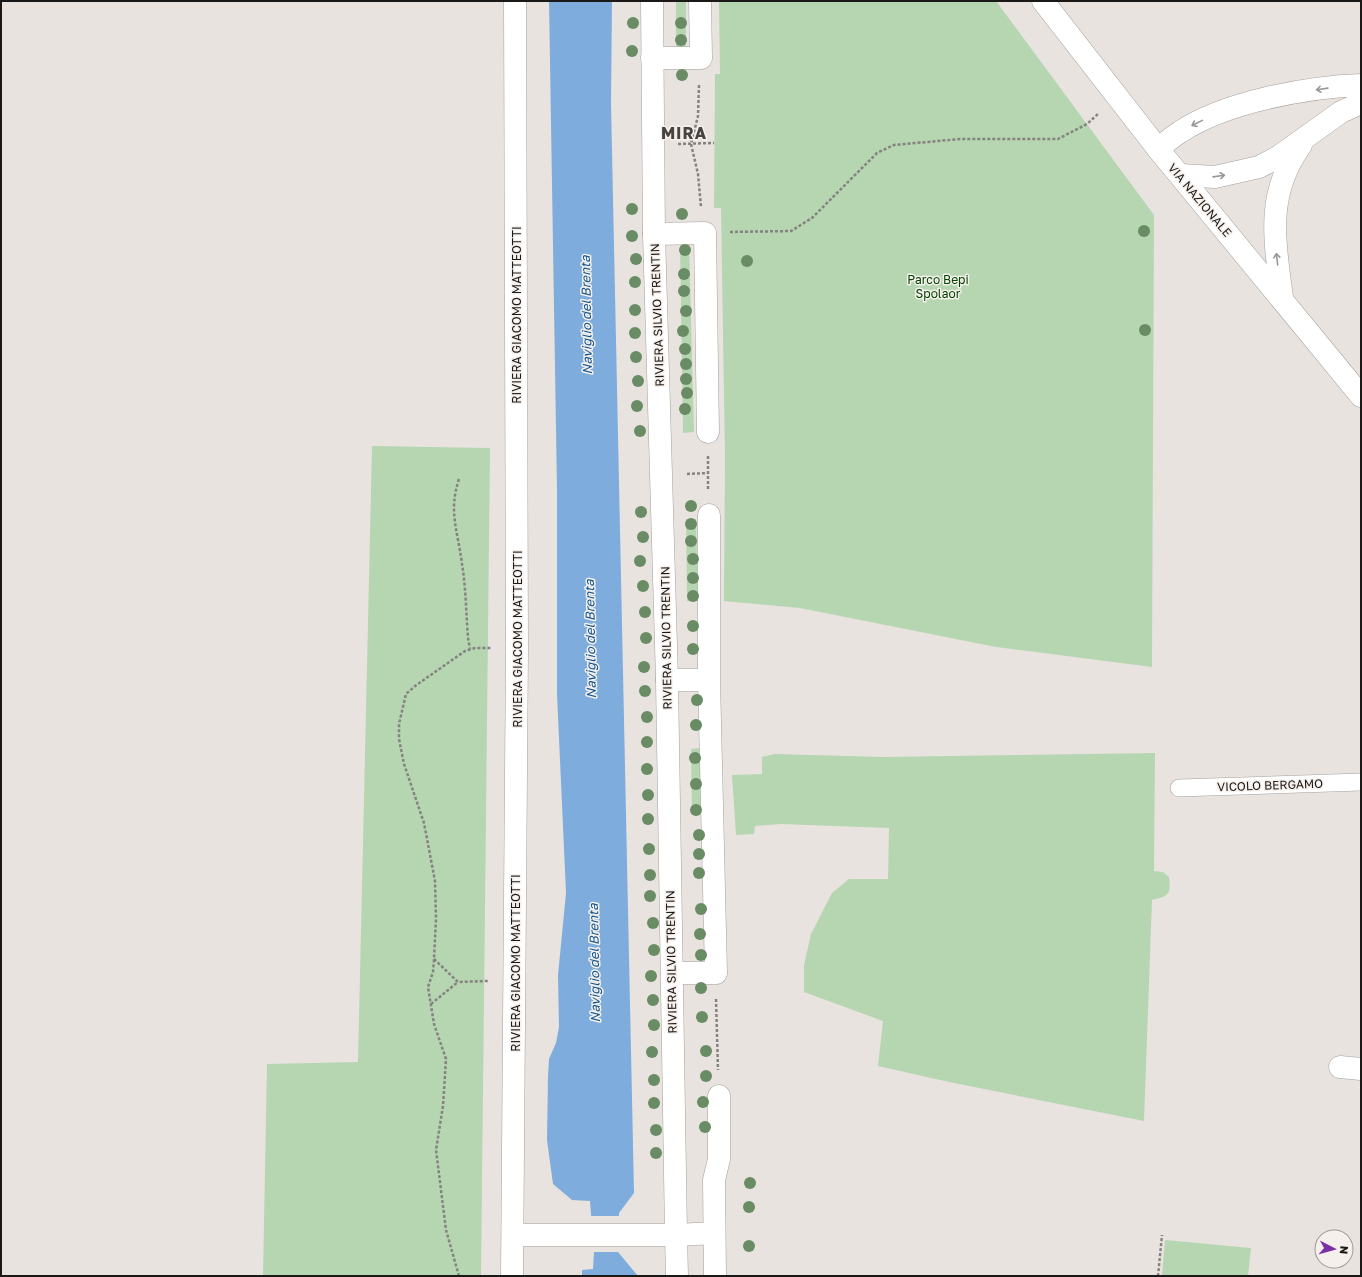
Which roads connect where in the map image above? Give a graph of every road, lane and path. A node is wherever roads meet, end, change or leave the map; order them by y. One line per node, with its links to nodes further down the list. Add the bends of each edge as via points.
1 (515, 1): 26 (street, RIVIERA GIACOMO MATTEOTTI)
2 (652, 1): 5 (street, RIVIERA SILVIO TRENTIN)
3 (700, 1): 6 (street)
4 (1042, 1): 14 (street, VIA NAZIONALE)
5 (652, 58): 6 (street); 18 (street, RIVIERA SILVIO TRENTIN)
6 (701, 58): 12 (path, via 698,116)
7 (1361, 85): 14 (street, one-way to 14, via 1291,94 1246,104 1199,122)
8 (1361, 103): 10 (street, via 1340,112)
9 (1099, 113): 17 (path, via 1087,124 1058,139 960,139 894,145 877,154 812,218 791,231)
10 (1306, 138): 15 (street, one-way to 10, via 1215,177 1259,167); 19 (street, one-way to 10, via 1275,223 1277,195 1284,172)
11 (680, 144): 12 (path)
12 (691, 144): 13 (path); 16 (path, via 698,174)
13 (714, 144)
14 (1158, 148): 15 (street, VIA NAZIONALE)
15 (1180, 175): 19 (street, VIA NAZIONALE)
16 (701, 207)
17 (729, 232)
18 (654, 234): 21 (street, via 705,233); 28 (street, RIVIERA SILVIO TRENTIN)
19 (1282, 298): 20 (street, VIA NAZIONALE)
20 (1361, 396)
21 (708, 432): 22 (path)
22 (708, 473): 23 (path); 25 (path)
23 (690, 474)
24 (459, 479): 27 (path, via 454,495 453,520 462,564)
25 (708, 515): 29 (street)
26 (517, 648): 27 (path); 36 (street, RIVIERA GIACOMO MATTEOTTI)
27 (470, 649): 32 (path, via 406,694 399,724 404,764 424,823 435,881)
28 (667, 680): 29 (street); 34 (street, RIVIERA SILVIO TRENTIN)
29 (709, 680): 33 (street)
30 (1361, 782): 31 (lane, VICOLO BERGAMO)
31 (1178, 788)
32 (434, 959): 35 (path); 37 (path, via 428,987)
33 (716, 972): 34 (street); 38 (path)
34 (672, 973): 41 (street, RIVIERA SILVIO TRENTIN)
35 (458, 982): 36 (path); 37 (path)
36 (515, 982): 40 (street, RIVIERA GIACOMO MATTEOTTI)
37 (431, 1004): 43 (path, via 434,1024 446,1059 443,1106 437,1134 437,1168 446,1230)
38 (719, 1096): 39 (street, via 719,1159 714,1180)
39 (714, 1233): 41 (street); 46 (street)
40 (513, 1235): 41 (street); 44 (street, RIVIERA GIACOMO MATTEOTTI)
41 (676, 1235): 45 (street, RIVIERA SILVIO TRENTIN)
42 (1162, 1235): 47 (path)
43 (459, 1276)
44 (512, 1276)
45 (677, 1276)
46 (715, 1276)
47 (1158, 1276)

